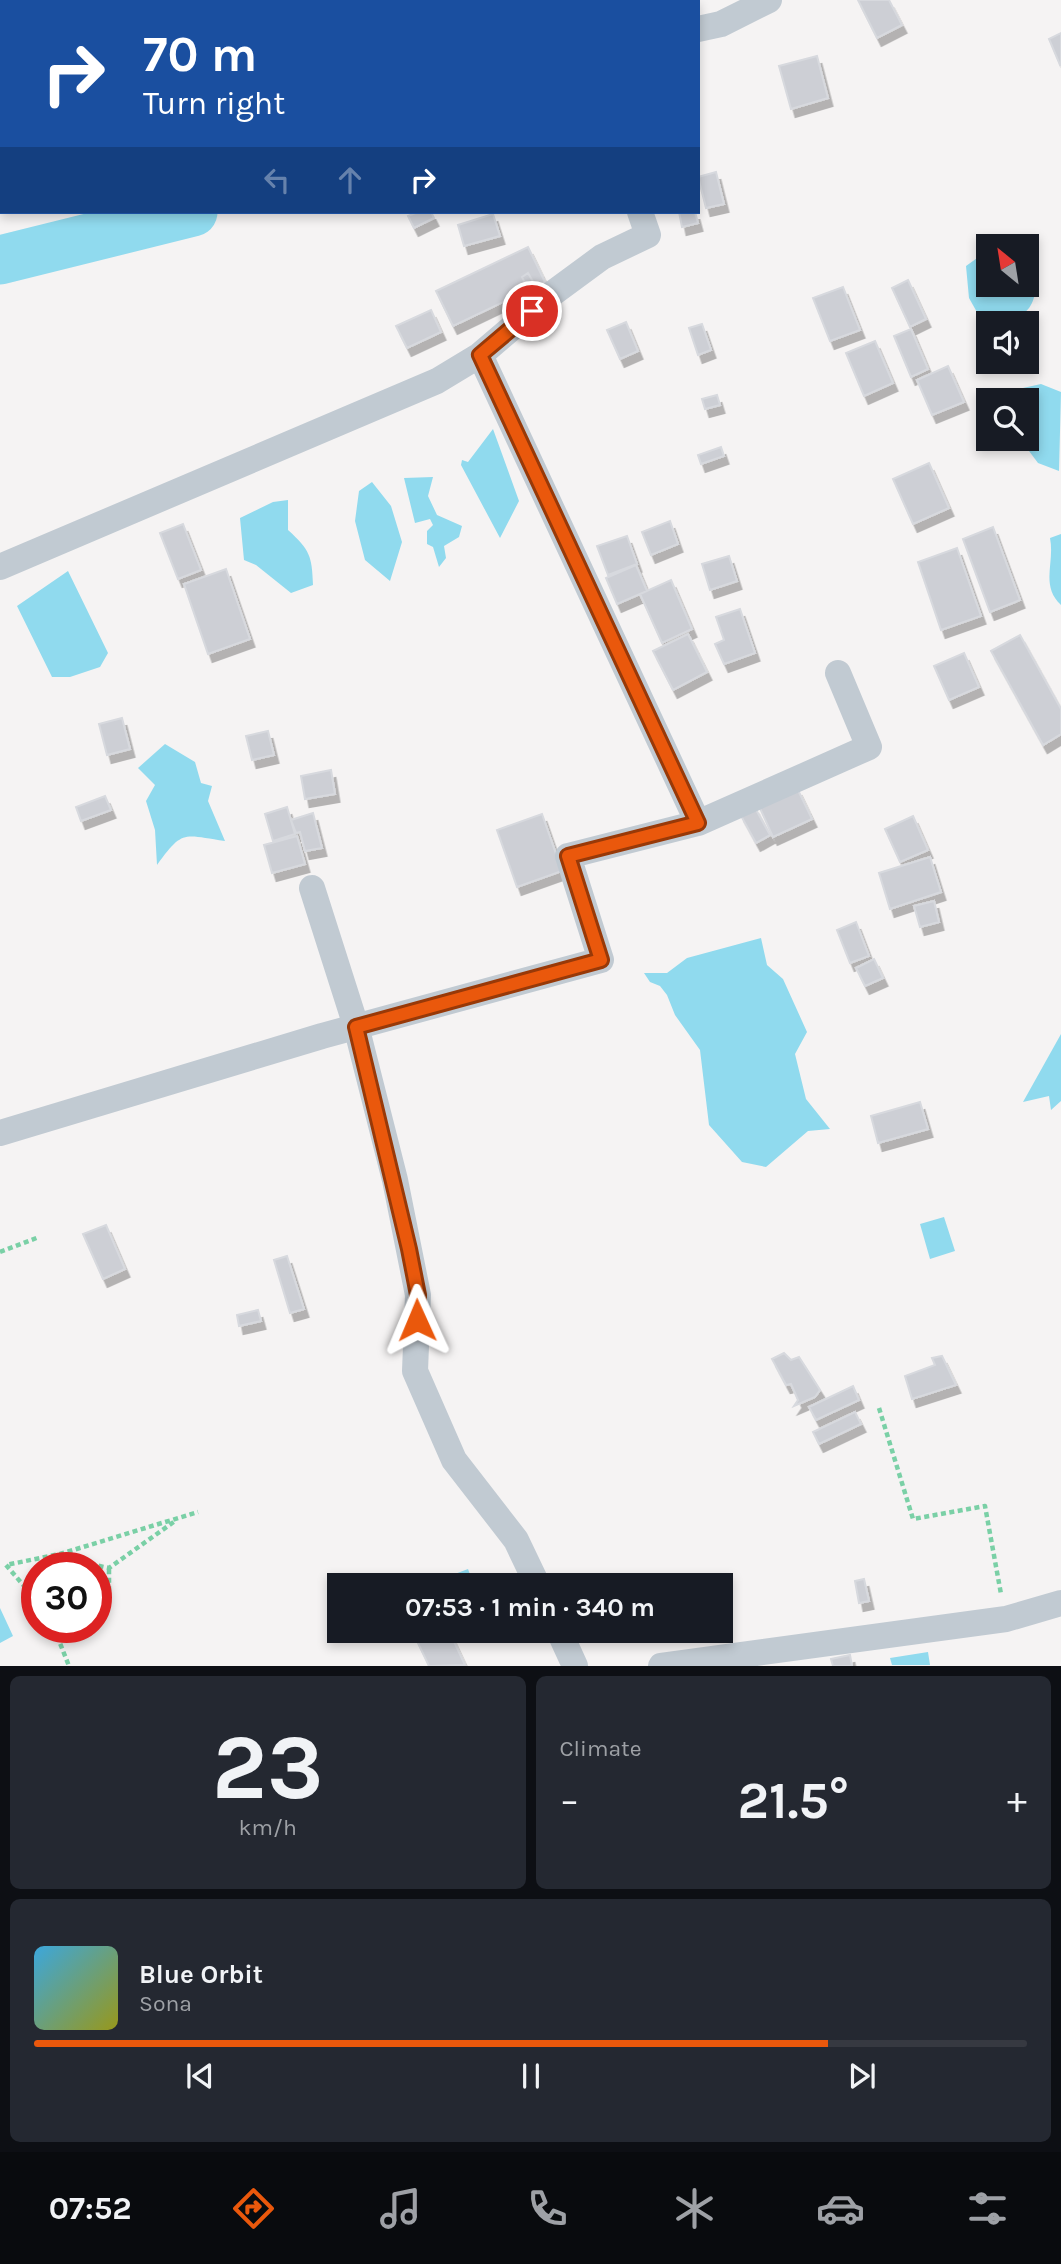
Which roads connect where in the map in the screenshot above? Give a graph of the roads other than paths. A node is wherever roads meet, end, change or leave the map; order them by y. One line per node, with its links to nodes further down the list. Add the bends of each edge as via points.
1 (768, 0): 2 (street, via 721,24)
2 (700, 29)
3 (641, 214): 4 (street, via 648,236 602,257)
4 (480, 355): 5 (street, via 437,381); 7 (street)
5 (0, 567)
6 (838, 673): 7 (street, via 869,747)
7 (698, 823): 9 (street, via 568,856 601,960)
8 (313, 888): 9 (street)
9 (356, 1027): 10 (street); 11 (street, via 395,1180 418,1295 415,1371 454,1460 516,1540)
10 (0, 1133)
11 (532, 1573)
12 (1061, 1603): 15 (street, via 1006,1619)
13 (565, 1643): 14 (street)
14 (575, 1665)
15 (661, 1665)

